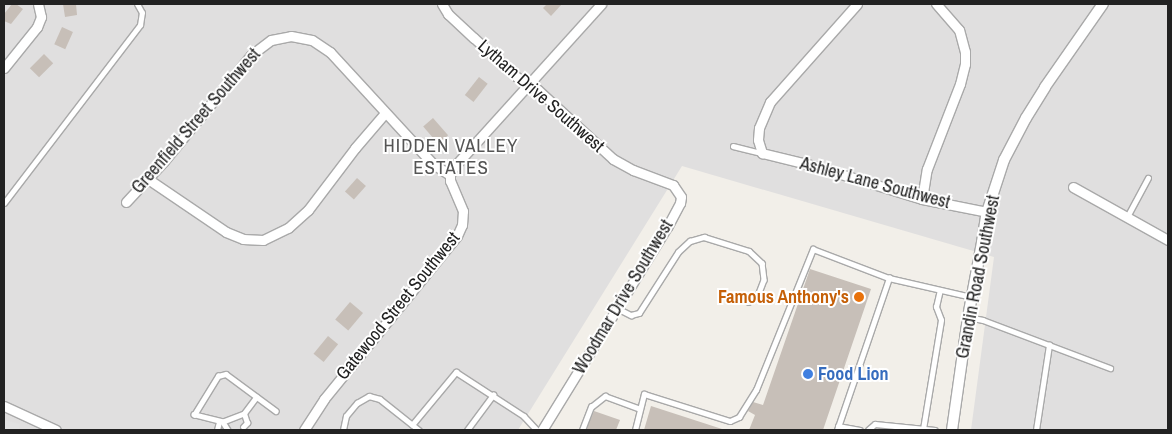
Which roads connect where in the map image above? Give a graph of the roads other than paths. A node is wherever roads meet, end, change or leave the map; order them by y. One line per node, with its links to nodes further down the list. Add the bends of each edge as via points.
1 (38, 4): 8 (street, via 41,17 37,27)
2 (137, 4): 20 (lane, via 142,13 140,26)
3 (442, 4): 9 (street, Lytham Drive Southwest, via 467,32)
4 (601, 4): 9 (street)
5 (857, 4): 12 (street, via 770,102 759,128)
6 (936, 4): 18 (street, via 959,30 965,64 927,169)
7 (1103, 4): 21 (street, Grandin Road Southwest, via 1026,118 1004,160)
8 (4, 68)
9 (529, 84): 13 (street); 14 (street, Lytham Drive Southwest, via 613,159)
10 (386, 113): 13 (street, Greenfield Street Southwest, via 433,164); 16 (street, via 308,210 288,228 263,240 243,239 226,232); 16 (street, Greenfield Street Southwest, via 322,45 302,37 280,37 250,55)
11 (734, 146): 12 (lane)
12 (762, 153): 18 (street, Ashley Lane Southwest)
13 (450, 175): 47 (street, Gatewood Street Southwest, via 463,211 457,236 324,399)
14 (649, 176): 28 (street, Woodmar Drive Southwest, via 675,187 680,203)
15 (1148, 178): 22 (lane)
16 (148, 179): 19 (street, Greenfield Street Southwest)
17 (1073, 187): 22 (street)
18 (922, 199): 21 (street, Ashley Lane Southwest)
19 (126, 202)
20 (4, 203)
21 (987, 212): 27 (street, Grandin Road Southwest)
22 (1126, 216): 23 (street)
23 (1168, 240)
24 (889, 278): 25 (lane); 35 (lane, via 813,249 756,390 739,417 730,421 644,394); 41 (lane)
25 (940, 290): 27 (lane); 43 (lane, via 936,307 941,320)
26 (733, 298): 28 (lane, via 749,302 756,298 764,280 762,263 749,251 704,238 690,241 678,252 639,313 631,316)
27 (972, 298): 29 (street, Grandin Road Southwest)
28 (617, 308): 52 (street, Woodmar Drive Southwest)
29 (968, 317): 30 (lane); 58 (street, Grandin Road Southwest)
30 (1049, 345): 31 (lane); 59 (lane)
31 (1110, 368)
32 (493, 395): 39 (lane, via 456,372); 50 (lane); 51 (lane, via 524,416)
33 (257, 397): 36 (lane); 37 (lane); 38 (lane, via 226,374 218,376 194,415)
34 (4, 406): 44 (street)
35 (640, 409): 53 (lane, via 605,396 591,408); 54 (lane)
36 (276, 410)
37 (244, 414): 38 (lane); 40 (lane, via 247,423)
38 (221, 422): 45 (lane); 46 (lane)
39 (412, 424): 48 (lane, via 380,399 369,396 357,403 346,416); 49 (lane)
40 (243, 427)
41 (837, 428): 55 (lane)
42 (908, 429): 43 (lane); 56 (lane, via 875,424)
43 (923, 429): 57 (lane)
44 (56, 430)
45 (217, 430)
46 (228, 430)
47 (304, 430)
48 (343, 430)
49 (419, 430)
50 (468, 430)
51 (537, 430)
52 (542, 430)
53 (582, 430)
54 (634, 430)
55 (860, 430)
56 (868, 430)
57 (935, 430)
58 (952, 430)
59 (1036, 430)

